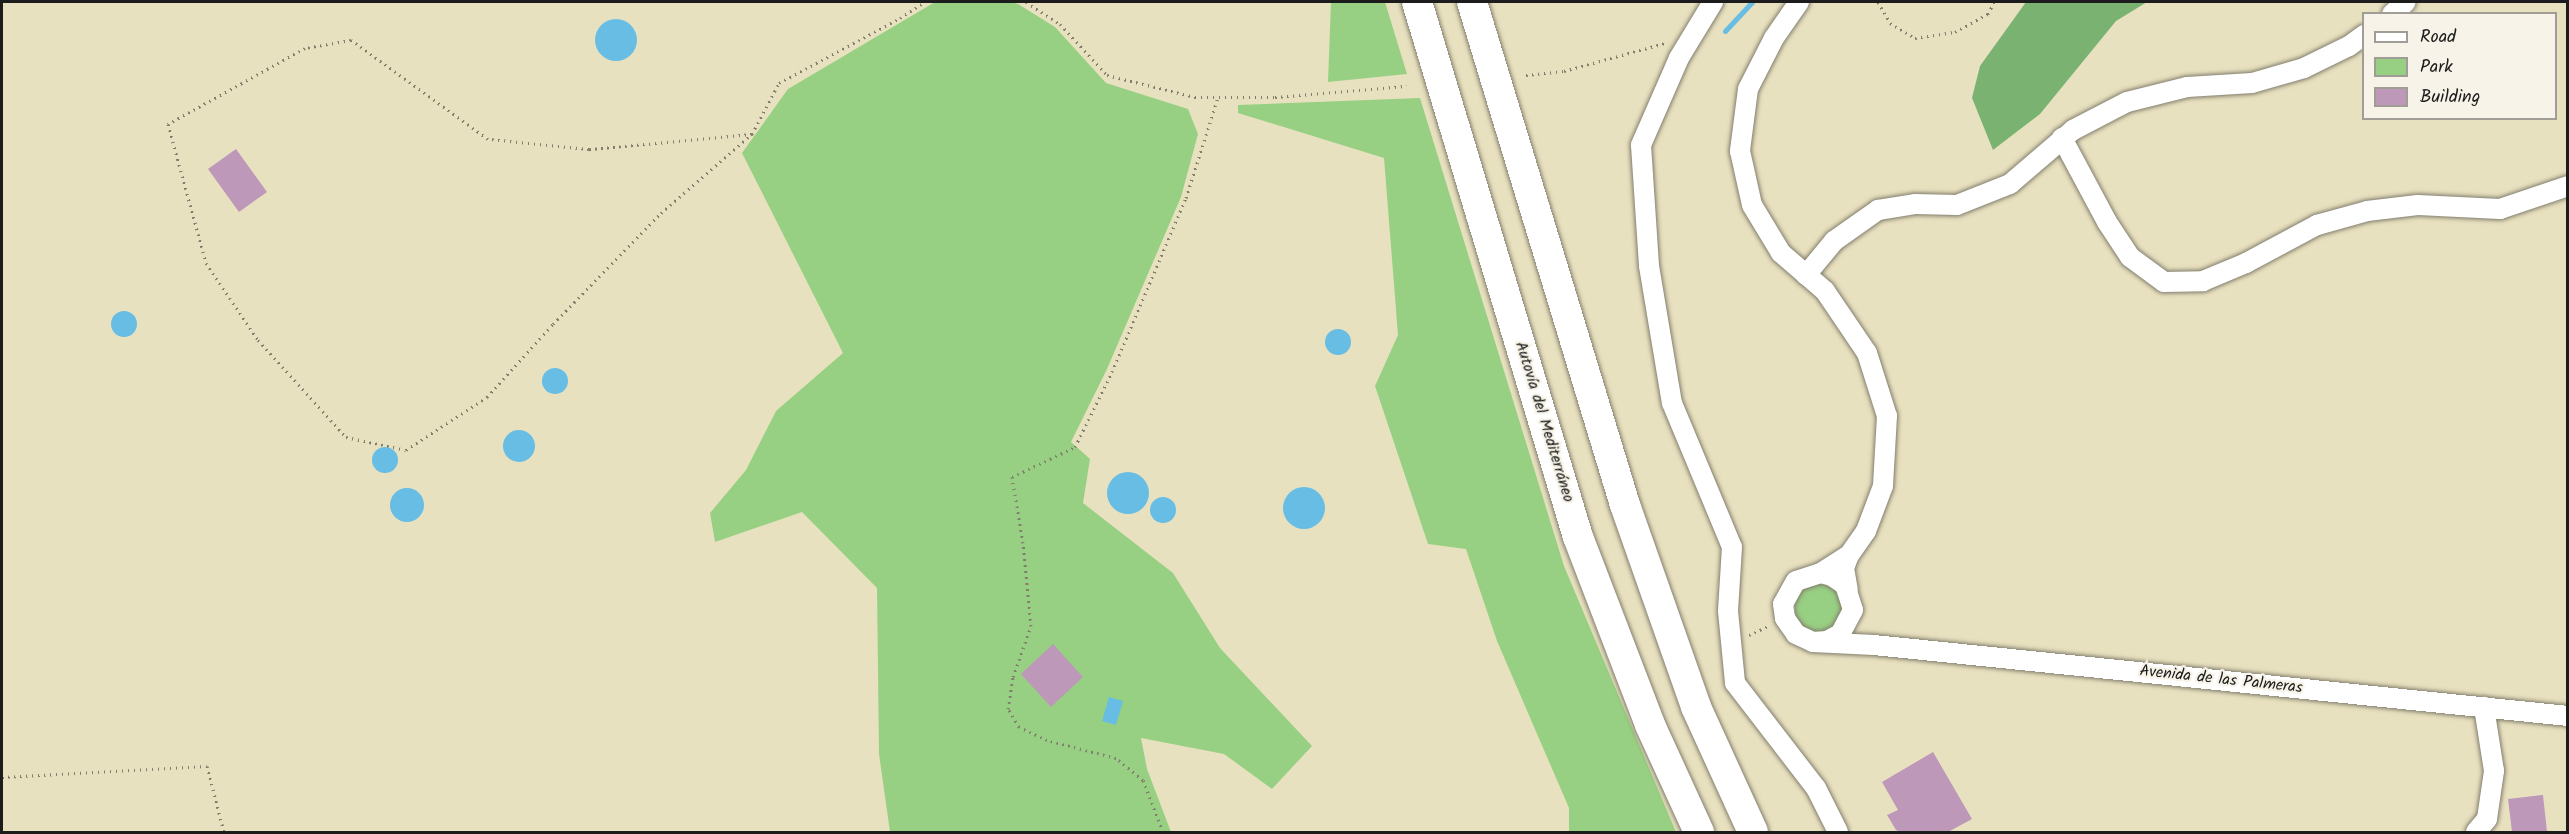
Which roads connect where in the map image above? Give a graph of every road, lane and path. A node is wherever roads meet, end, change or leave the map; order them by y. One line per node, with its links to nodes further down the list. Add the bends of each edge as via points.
1 (925, 2): 16 (path, via 779,83)
2 (1026, 2): 15 (path, via 1060,24 1107,75 1195,97)
3 (1417, 2): 33 (highway, Autovía del Mediterráneo, via 1578,537 1650,725)
4 (1472, 2): 34 (highway, via 1624,505 1696,707)
5 (1713, 2): 11 (street)
6 (1799, 2): 19 (street, via 1774,38 1748,90 1740,151 1752,205 1781,253)
7 (1878, 2): 8 (path, via 1890,24 1915,38 1954,32 1988,14)
8 (1994, 2)
9 (2406, 2): 10 (street)
10 (2394, 12)
11 (1693, 35): 13 (path, via 1564,71); 26 (street, via 1641,145 1649,266 1672,403 1732,547 1728,611)
12 (2362, 36): 17 (street, via 2304,68 2262,80 2187,87 2127,102)
13 (1526, 75)
14 (1407, 86): 15 (path, via 1275,97)
15 (1218, 97): 32 (path, via 1186,198 1112,372 1075,447 1012,477 1031,626 1013,677 1008,709 1019,727 1047,740 1116,758 1143,780)
16 (752, 134): 16 (path, via 661,213 487,397 406,450 346,437 258,340 206,263 168,124 305,48 351,40 488,140 589,149)
17 (2062, 138): 18 (street, via 2130,257 2164,282 2203,282 2317,225 2367,211 2418,205 2500,209); 19 (street, via 2010,184 1978,197 1957,205 1915,204 1878,210 1834,241)
18 (2568, 186)
19 (1806, 275): 20 (street, via 1825,291 1867,353 1887,416 1883,486 1866,531)
20 (1849, 555): 21 (street); 22 (street, via 1844,568)
21 (1821, 573): 22 (street, via 1832,576); 24 (street, via 1793,583 1783,604)
22 (1848, 590): 23 (street)
23 (1853, 610): 25 (street, via 1840,634 1827,641); 27 (street, via 1858,631)
24 (1785, 618): 25 (street, via 1796,633); 26 (path)
25 (1813, 642): 27 (street, Avenida de las Palmeras)
26 (1731, 643): 35 (street, via 1736,683 1816,788)
27 (1874, 645): 28 (street, Avenida de las Palmeras)
28 (2484, 707): 29 (street, Avenida de las Palmeras); 36 (street, via 2494,771 2487,819)
29 (2568, 716)
30 (2, 777): 31 (path, via 207,766)
31 (224, 832)
32 (1163, 832)
33 (1699, 832)
34 (1753, 832)
35 (1838, 832)
36 (2476, 832)

